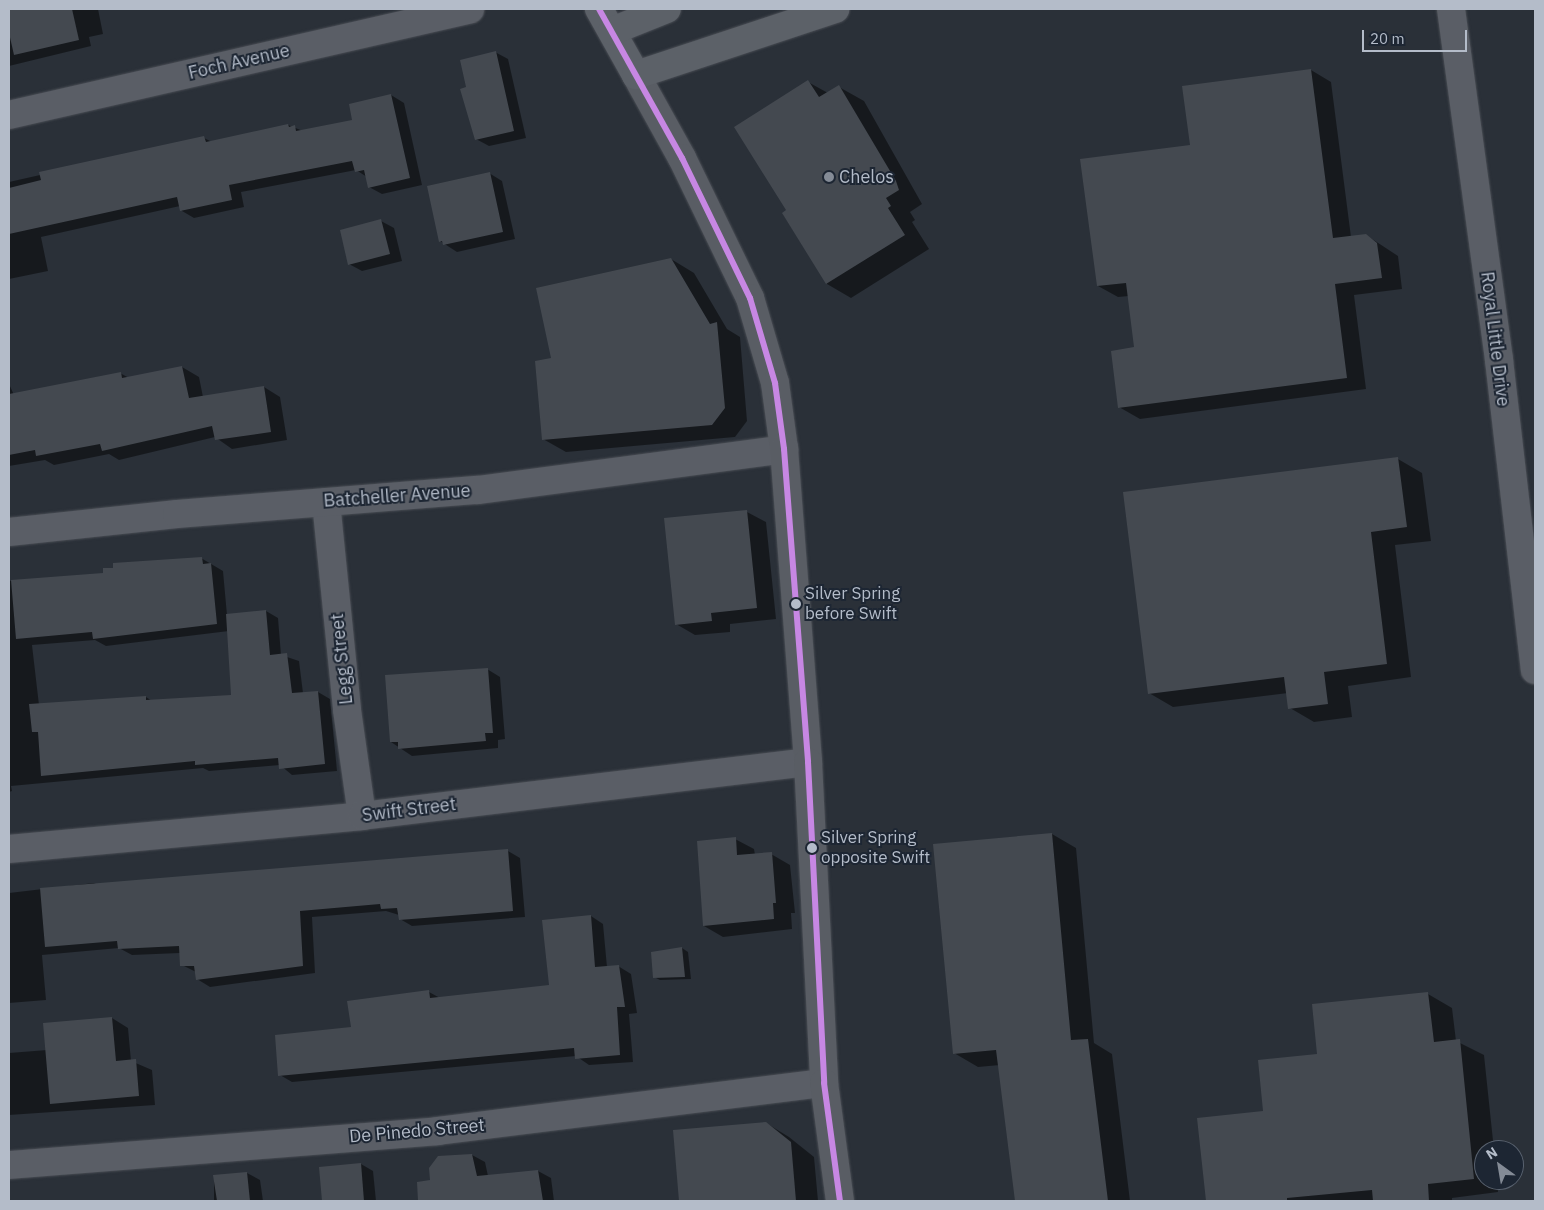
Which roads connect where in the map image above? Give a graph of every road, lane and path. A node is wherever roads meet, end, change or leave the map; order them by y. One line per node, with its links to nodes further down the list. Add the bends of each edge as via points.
1 (470, 9): 7 (street, Foch Avenue)
2 (667, 9): 5 (main road)
3 (835, 9): 6 (main road)
4 (1451, 9): 11 (street, Royal Little Drive, via 1499,360)
5 (606, 20): 6 (main road)
6 (636, 75): 8 (main road, via 682,158 750,298 775,383)
7 (9, 115)
8 (784, 449): 9 (street, Batcheller Avenue, via 478,490); 12 (main road)
9 (326, 502): 10 (street, Batcheller Avenue); 13 (street, Legg Street, via 347,710)
10 (9, 532)
11 (1535, 670)
12 (808, 762): 13 (street, Swift Street); 15 (main road)
13 (362, 816): 14 (street, Swift Street)
14 (9, 849)
15 (824, 1084): 16 (street, De Pinedo Street, via 438,1130); 17 (main road)
16 (9, 1165)
17 (840, 1201)

